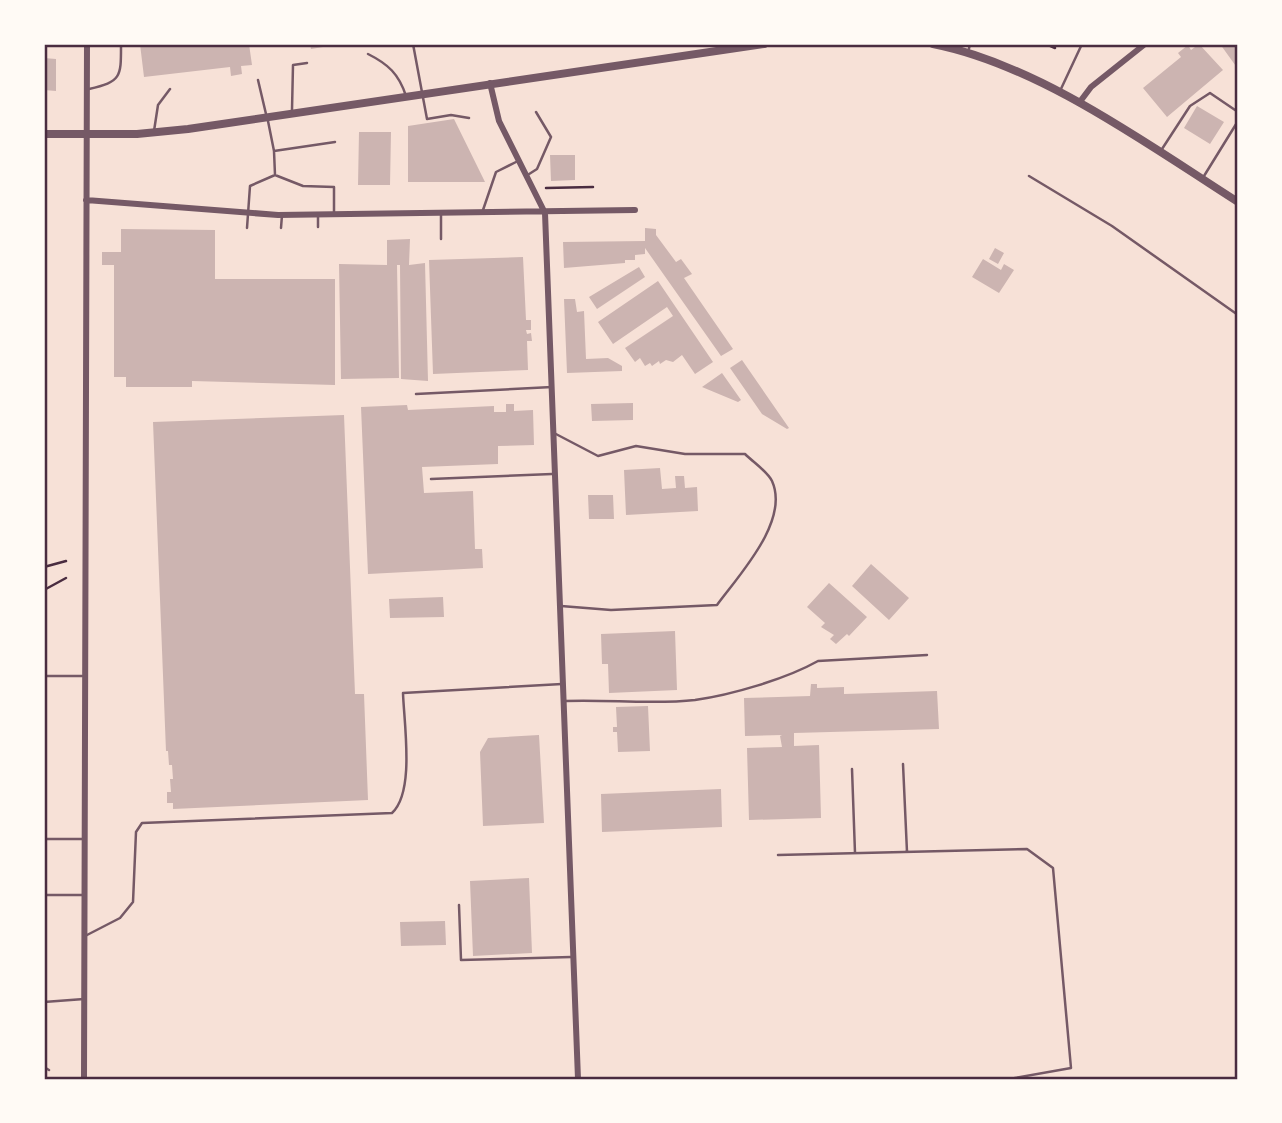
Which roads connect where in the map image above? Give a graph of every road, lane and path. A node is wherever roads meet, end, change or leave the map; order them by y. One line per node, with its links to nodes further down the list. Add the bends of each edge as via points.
1 (87, 44): 15 (street)
2 (121, 44): 15 (lane, via 119,75 112,84)
3 (413, 44): 18 (lane)
4 (763, 44): 14 (street)
5 (933, 44): 9 (street)
6 (1045, 44): 10 (path)
7 (1082, 44): 17 (lane)
8 (1145, 44): 20 (street, via 1091,87)
9 (969, 48): 17 (street)
10 (1055, 48)
11 (368, 54): 19 (lane, via 401,78)
12 (307, 63): 23 (lane, via 293,65)
13 (258, 80): 24 (lane)
14 (489, 83): 18 (street); 33 (street, via 499,121)
15 (87, 89): 29 (street)
16 (170, 89): 27 (lane, via 158,105)
17 (1059, 92): 20 (street)
18 (423, 93): 19 (street); 25 (lane, via 427,119)
19 (406, 96): 23 (street)
20 (1079, 103): 32 (street)
21 (536, 112): 35 (lane, via 551,137 537,169)
22 (1238, 112): 32 (lane, via 1210,93 1190,106)
23 (292, 113): 24 (street)
24 (267, 117): 27 (street); 31 (lane)
25 (469, 118)
26 (1238, 121): 37 (lane)
27 (153, 132): 29 (street)
28 (44, 134): 29 (street)
29 (86, 136): 40 (street)
30 (335, 142): 31 (lane)
31 (274, 152): 34 (lane)
32 (1159, 153): 37 (street)
33 (519, 161): 35 (street); 47 (lane, via 496,172)
34 (275, 175): 43 (lane, via 250,186); 45 (lane, via 303,186 334,187)
35 (526, 176): 48 (street)
36 (1029, 176): 54 (lane, via 1112,226)
37 (1202, 179): 41 (street)
38 (593, 187): 39 (path)
39 (546, 188)
40 (86, 200): 43 (street); 67 (street)
41 (1238, 202)
42 (635, 210): 48 (street)
43 (248, 213): 49 (street); 51 (lane)
44 (318, 214): 45 (street); 49 (street); 50 (lane)
45 (334, 214): 46 (street)
46 (442, 214): 47 (street); 53 (lane)
47 (482, 214): 48 (street)
48 (545, 214): 55 (street)
49 (282, 215): 52 (lane)
50 (318, 227)
51 (247, 228)
52 (281, 228)
53 (441, 239)
54 (1238, 316)
55 (552, 387): 56 (lane); 57 (street)
56 (416, 394)
57 (554, 433): 58 (street); 64 (lane, via 598,456 636,446 685,454 744,454 771,478 775,499 771,528 717,606 611,610)
58 (555, 474): 59 (lane); 64 (street)
59 (431, 479)
60 (66, 561): 61 (path)
61 (44, 567)
62 (66, 578): 63 (path)
63 (44, 590)
64 (561, 606): 68 (street)
65 (927, 656): 69 (lane, via 818,661 694,700)
66 (44, 676): 67 (lane)
67 (85, 676): 73 (street)
68 (564, 683): 69 (street); 80 (lane, via 402,693 406,787 393,813 142,823 136,832 133,902 120,918)
69 (565, 701): 81 (street)
70 (902, 764): 74 (lane)
71 (852, 769): 75 (lane)
72 (44, 839): 73 (lane)
73 (85, 839): 78 (street)
74 (907, 852): 75 (lane); 88 (lane, via 1027,849 1053,868 1070,1068)
75 (855, 853): 76 (lane)
76 (778, 855)
77 (44, 895): 78 (lane)
78 (84, 895): 80 (street)
79 (459, 905): 81 (lane, via 461,960)
80 (84, 937): 82 (street)
81 (574, 957): 87 (street)
82 (84, 999): 83 (lane); 86 (street)
83 (44, 1002)
84 (44, 1067): 85 (lane)
85 (49, 1070)
86 (84, 1079)
87 (578, 1079)
88 (1009, 1079)

